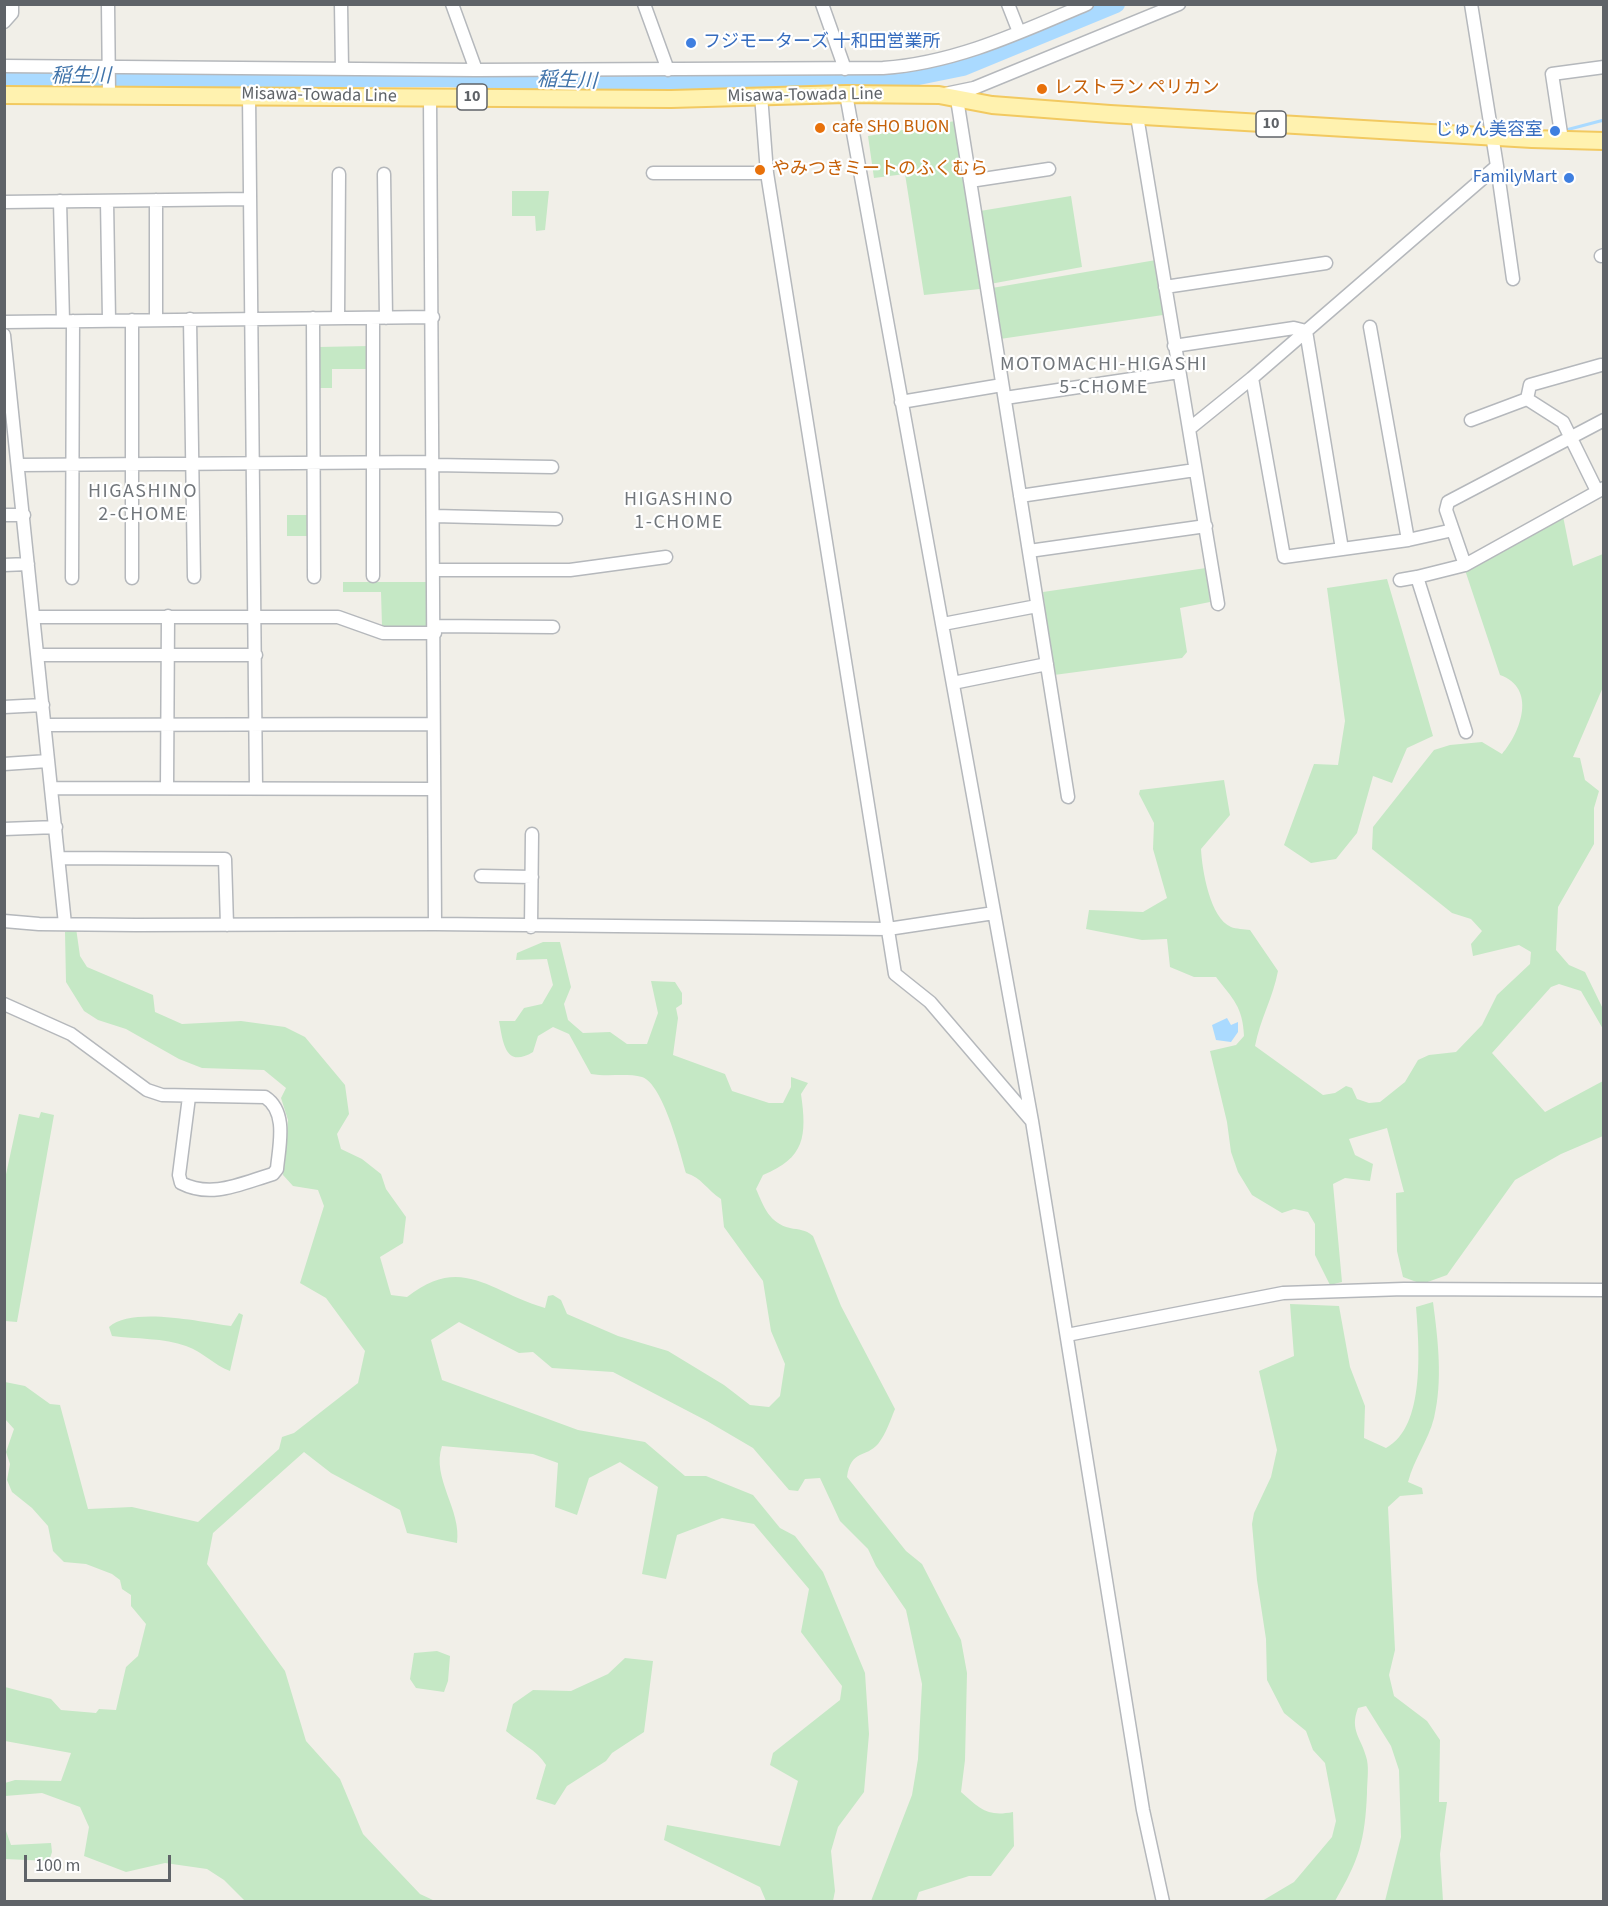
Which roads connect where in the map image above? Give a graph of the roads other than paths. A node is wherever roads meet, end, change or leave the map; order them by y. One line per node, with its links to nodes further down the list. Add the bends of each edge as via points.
1 (12, 4): 11 (street, via 12,13)
2 (108, 4): 14 (street)
3 (341, 4): 15 (street)
4 (452, 4): 17 (street)
5 (644, 4): 18 (street)
6 (822, 4): 16 (street)
7 (1008, 4): 12 (street)
8 (1088, 4): 12 (street)
9 (1179, 4): 25 (street, 10, via 974,88)
10 (1472, 4): 29 (street)
11 (4, 22)
12 (1019, 32): 16 (street, via 931,63)
13 (4, 66): 14 (street)
14 (108, 67): 15 (street); 20 (street)
15 (342, 69): 17 (street)
16 (845, 69): 18 (street)
17 (476, 70): 18 (street)
18 (668, 70)
19 (1603, 72): 30 (street, via 1552,74)
20 (109, 89): 21 (main road, Misawa-Towada Line / 10); 23 (main road, Misawa-Towada Line / 10)
21 (249, 94): 26 (main road, Misawa-Towada Line / 10); 39 (street)
22 (846, 94): 24 (main road, Misawa-Towada Line / 10); 25 (main road, Misawa-Towada Line / 10); 68 (street)
23 (4, 95)
24 (761, 95): 26 (main road, Misawa-Towada Line / 10, via 671,99); 35 (street)
25 (939, 95): 27 (main road, Misawa-Towada Line / 10)
26 (430, 97): 50 (street)
27 (957, 99): 28 (main road, Misawa-Towada Line / 10); 38 (street)
28 (1137, 116): 29 (main road, Misawa-Towada Line / 10); 46 (street)
29 (1492, 136): 30 (main road, Misawa-Towada Line / 10); 32 (street)
30 (1562, 141): 31 (main road, Misawa-Towada Line / 10)
31 (1604, 141)
32 (1497, 166): 45 (street); 59 (street)
33 (1049, 169): 38 (street)
34 (654, 172): 35 (street)
35 (767, 173): 145 (street)
36 (339, 174): 48 (street)
37 (384, 174): 49 (street)
38 (970, 182): 65 (street)
39 (249, 199): 40 (street); 51 (street)
40 (156, 200): 42 (street); 54 (street)
41 (60, 201): 42 (street); 43 (street); 56 (street)
42 (107, 201): 52 (street)
43 (4, 202)
44 (1326, 263): 46 (street)
45 (1513, 279)
46 (1165, 287): 61 (street)
47 (313, 318): 48 (street); 51 (street); 73 (street)
48 (338, 318): 49 (street)
49 (379, 318): 50 (street); 74 (street)
50 (433, 318): 78 (street)
51 (251, 319): 55 (street); 77 (street)
52 (109, 320): 53 (street); 56 (street)
53 (132, 320): 54 (street); 75 (street)
54 (156, 320): 55 (street)
55 (190, 320): 76 (street)
56 (68, 321): 57 (street); 80 (street)
57 (4, 322)
58 (1370, 327): 91 (street)
59 (1306, 330): 61 (street, via 1293,328); 64 (street); 92 (street)
60 (4, 335): 79 (street)
61 (1174, 346): 63 (street)
62 (1600, 365): 67 (street, via 1530,385)
63 (1179, 372): 66 (street); 71 (street)
64 (1252, 378): 71 (street); 92 (street, via 1284,557)
65 (1002, 385): 66 (street); 68 (street)
66 (1005, 398): 84 (street)
67 (1527, 399): 69 (street); 72 (street, via 1563,422)
68 (901, 402): 111 (street)
69 (1471, 420)
70 (1604, 420): 72 (street)
71 (1189, 429): 82 (street)
72 (1570, 438): 83 (street); 90 (street, via 1448,502 1446,510)
73 (314, 463): 74 (street); 77 (street); 101 (street)
74 (374, 463): 78 (street); 99 (street)
75 (131, 464): 76 (street); 80 (street); 104 (street)
76 (191, 464): 77 (street); 100 (street)
77 (253, 464): 110 (street)
78 (433, 464): 81 (street); 87 (street)
79 (18, 465): 80 (street); 85 (street)
80 (71, 465): 103 (street)
81 (552, 467)
82 (1195, 470): 84 (street); 89 (street)
83 (1600, 490): 96 (street)
84 (1020, 496): 93 (street)
85 (24, 514): 86 (street); 95 (street)
86 (4, 515)
87 (434, 516): 88 (street); 98 (street)
88 (556, 519)
89 (1206, 526): 93 (street); 106 (street)
90 (1453, 530): 91 (street); 96 (street)
91 (1408, 540): 92 (street)
92 (1342, 549)
93 (1029, 551): 107 (street)
94 (666, 557): 98 (street, via 570,570)
95 (28, 564): 97 (street); 109 (street)
96 (1465, 565): 102 (street)
97 (4, 566)
98 (435, 570): 113 (street)
99 (373, 576)
100 (194, 577)
101 (314, 577)
102 (1417, 577): 105 (street); 125 (street)
103 (72, 578)
104 (132, 578)
105 (1400, 580)
106 (1218, 604)
107 (1037, 606): 111 (street); 117 (street)
108 (168, 616): 109 (street); 110 (street); 115 (street)
109 (34, 617): 114 (street)
110 (256, 617): 113 (street, via 338,618 383,633); 116 (street)
111 (943, 624): 118 (street)
112 (553, 627): 113 (street)
113 (434, 629): 121 (street)
114 (38, 655): 115 (street); 119 (street)
115 (168, 655): 116 (street); 123 (street)
116 (256, 655): 124 (street)
117 (1047, 664): 118 (street); 132 (street)
118 (953, 683): 139 (street)
119 (43, 705): 120 (street); 122 (street)
120 (4, 707)
121 (434, 724): 124 (street); 131 (street)
122 (45, 725): 123 (street); 126 (street)
123 (167, 725): 124 (street); 129 (street)
124 (256, 725): 130 (street)
125 (1467, 732)
126 (48, 762): 127 (street); 128 (street)
127 (4, 764)
128 (51, 788): 129 (street); 133 (street)
129 (167, 788): 130 (street)
130 (256, 788): 131 (street)
131 (433, 789): 142 (street)
132 (1068, 798)
133 (56, 827): 134 (street); 136 (street)
134 (4, 829)
135 (532, 834): 138 (street)
136 (60, 858): 141 (street); 143 (street, via 225,858)
137 (481, 876): 138 (street)
138 (532, 877): 144 (street)
139 (994, 913): 145 (street); 148 (street)
140 (4, 921): 141 (street)
141 (65, 924): 143 (street)
142 (435, 924): 143 (street); 144 (street)
143 (227, 925)
144 (531, 927): 145 (street)
145 (888, 929): 148 (street, via 895,974 930,1002)
146 (4, 1004): 147 (street, via 71,1034 147,1090)
147 (189, 1096): 147 (street, via 240,1095 265,1097 272,1102 281,1127 277,1169 273,1174 220,1191 191,1188 182,1183 179,1175)
148 (1032, 1121): 150 (street)
149 (1604, 1290): 150 (street, via 1283,1293)
150 (1067, 1335): 151 (street, via 1143,1810)
151 (1163, 1902)

